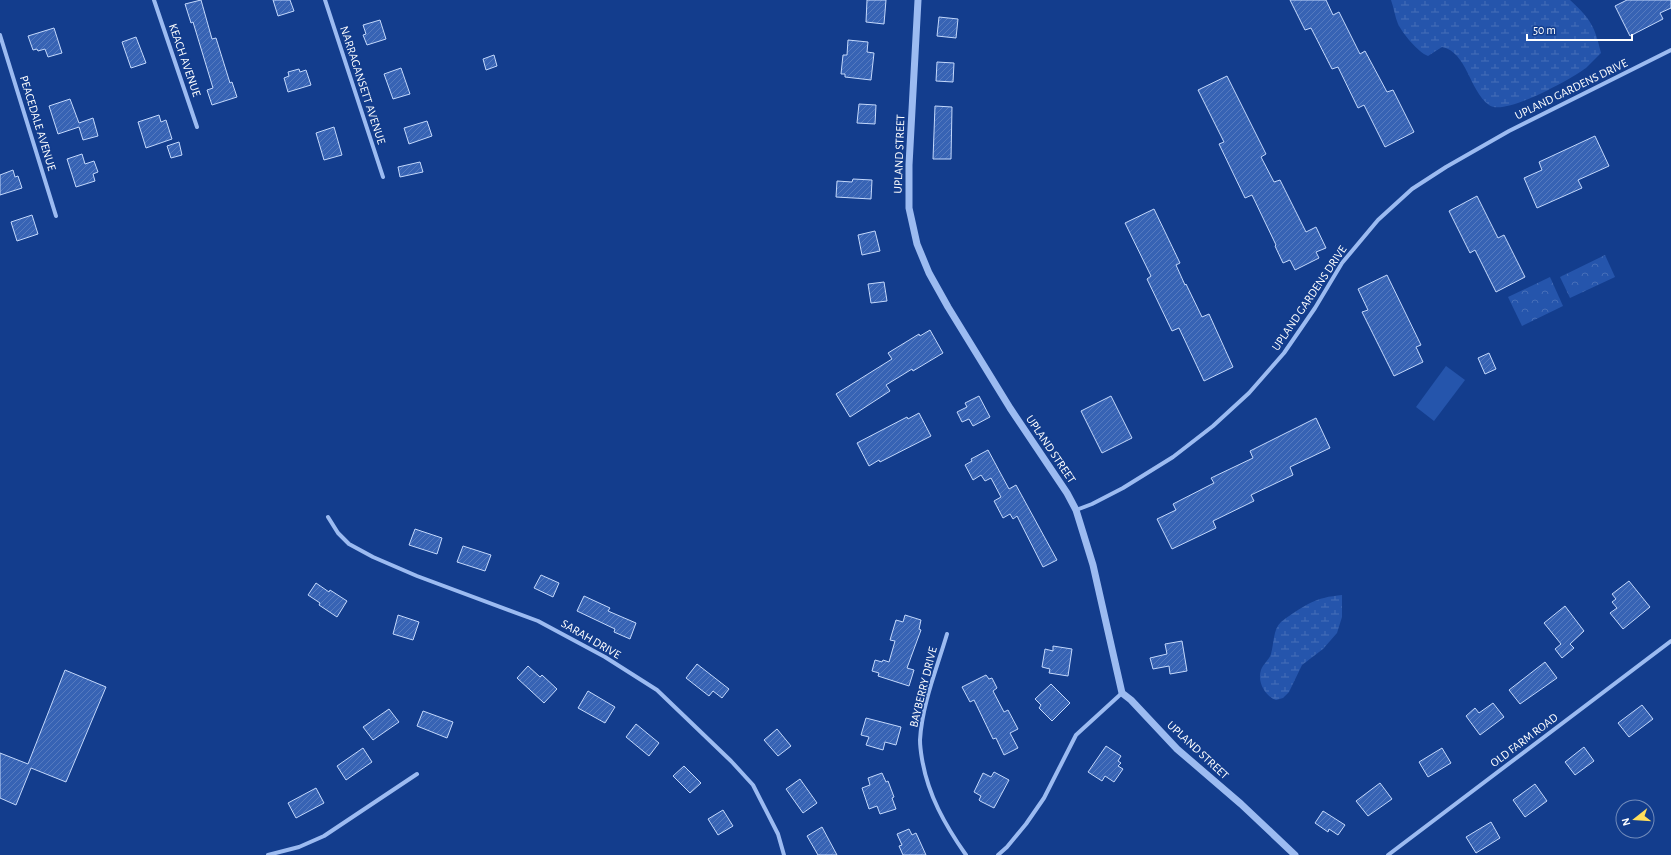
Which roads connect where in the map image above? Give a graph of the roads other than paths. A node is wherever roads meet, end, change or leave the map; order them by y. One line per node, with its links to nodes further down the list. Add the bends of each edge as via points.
1 (154, 0): 6 (street, KEACH AVENUE)
2 (325, 0): 7 (street, NARRAGANSETT AVENUE)
3 (918, 0): 9 (street, UPLAND STREET, via 909,165 909,208 917,244 929,273 948,307)
4 (0, 35): 8 (street, PEACEDALE AVENUE)
5 (1671, 50): 9 (street, UPLAND GARDENS DRIVE, via 1509,131 1412,189 1378,220 1342,263 1284,353 1249,393 1213,426 1173,457 1123,488)
6 (197, 127)
7 (383, 177)
8 (56, 216)
9 (1076, 510): 13 (street, UPLAND STREET, via 1092,565)
10 (328, 517): 16 (street, SARAH DRIVE, via 349,544 373,558 538,620 605,657 657,690 753,785 778,834)
11 (947, 634): 17 (street, BAYBERRY DRIVE, via 924,712 920,742 925,775 933,798)
12 (1671, 641): 20 (street, OLD FARM ROAD)
13 (1122, 693): 18 (street, via 1076,735 1044,798 1026,824); 19 (street, UPLAND STREET, via 1177,749 1242,804)
14 (418, 774): 15 (street, via 324,836 299,847)
15 (268, 855)
16 (784, 855)
17 (966, 855)
18 (998, 855)
19 (1295, 855)
20 (1388, 855)

